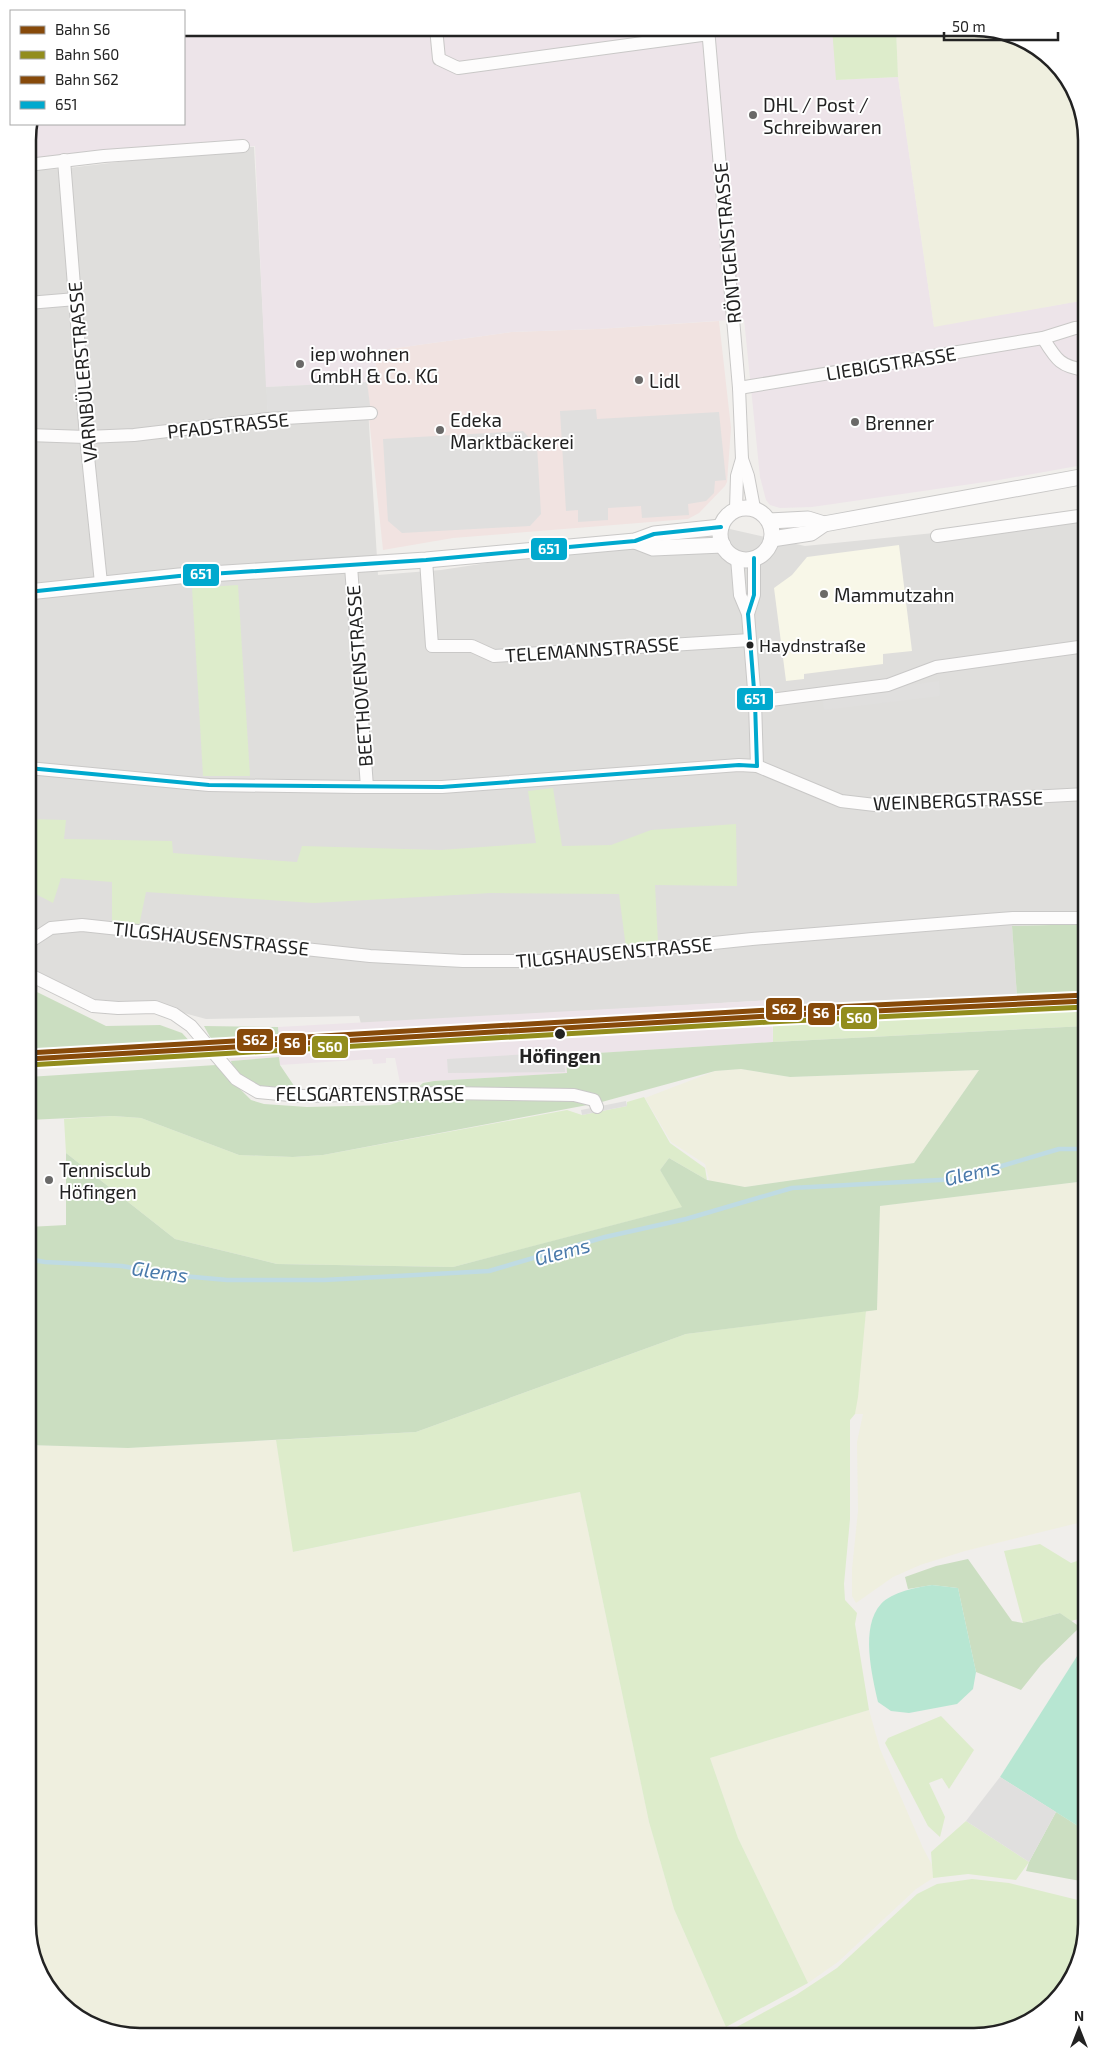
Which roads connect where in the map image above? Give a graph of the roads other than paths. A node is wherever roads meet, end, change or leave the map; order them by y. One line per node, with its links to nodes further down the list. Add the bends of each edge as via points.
1 (437, 36): 2 (street, via 439,59 458,68)
2 (675, 36)
3 (709, 36): 12 (street, RÖNTGENSTRASSE)
4 (243, 146): 5 (street)
5 (64, 160): 6 (street); 7 (street, VARNBÜLERSTRASSE)
6 (36, 164)
7 (76, 299): 8 (street); 15 (street, VARNBÜLERSTRASSE)
8 (36, 302)
9 (1078, 328): 10 (street, LIEBIGSTRASSE)
10 (1043, 338): 11 (street, via 1057,361); 12 (street, LIEBIGSTRASSE)
11 (1078, 369)
12 (739, 388): 16 (street, RÖNTGENSTRASSE)
13 (371, 413): 15 (street, PFADSTRASSE, via 268,419 134,435)
14 (36, 435): 15 (street, PFADSTRASSE)
15 (86, 437): 32 (street, VARNBÜLERSTRASSE)
16 (742, 458): 18 (street, RÖNTGENSTRASSE); 19 (street, RÖNTGENSTRASSE, via 737,476)
17 (1078, 479): 22 (street)
18 (754, 508): 19 (street); 21 (street)
19 (736, 509): 23 (street, via 725,518)
20 (1078, 517): 24 (street)
21 (769, 521): 22 (street, via 808,519); 25 (street)
22 (824, 524): 25 (street, via 811,533)
23 (721, 527): 26 (street, via 654,534); 27 (street)
24 (937, 536)
25 (772, 539): 29 (street, via 766,551)
26 (635, 541): 27 (street, via 653,548); 30 (street)
27 (723, 545): 28 (street)
28 (737, 558): 29 (street); 34 (street, via 740,595)
29 (754, 558): 34 (street, via 754,594)
30 (426, 560): 31 (street); 35 (street, TELEMANNSTRASSE, via 432,646 472,646 494,656)
31 (351, 566): 32 (street); 40 (street, BEETHOVENSTRASSE)
32 (101, 583): 33 (street)
33 (36, 591)
34 (748, 614): 35 (street)
35 (750, 640): 37 (street)
36 (1078, 647): 37 (street, via 936,667 888,685)
37 (754, 702): 38 (street)
38 (757, 766): 40 (street, WEINBERGSTRASSE, via 719,766 442,787); 41 (street, WEINBERGSTRASSE, via 841,801 875,805)
39 (36, 769): 40 (street, WEINBERGSTRASSE, via 209,785)
40 (366, 787)
41 (1078, 794)
42 (1078, 918): 43 (street, TILGSHAUSENSTRASSE, via 978,920 541,961 370,956 82,925 51,928)
43 (36, 938)
44 (36, 978): 45 (street, FELSGARTENSTRASSE, via 93,1006 155,1007 174,1014 185,1020 236,1079 258,1092 301,1096 565,1095 594,1100)
45 (597, 1107)

